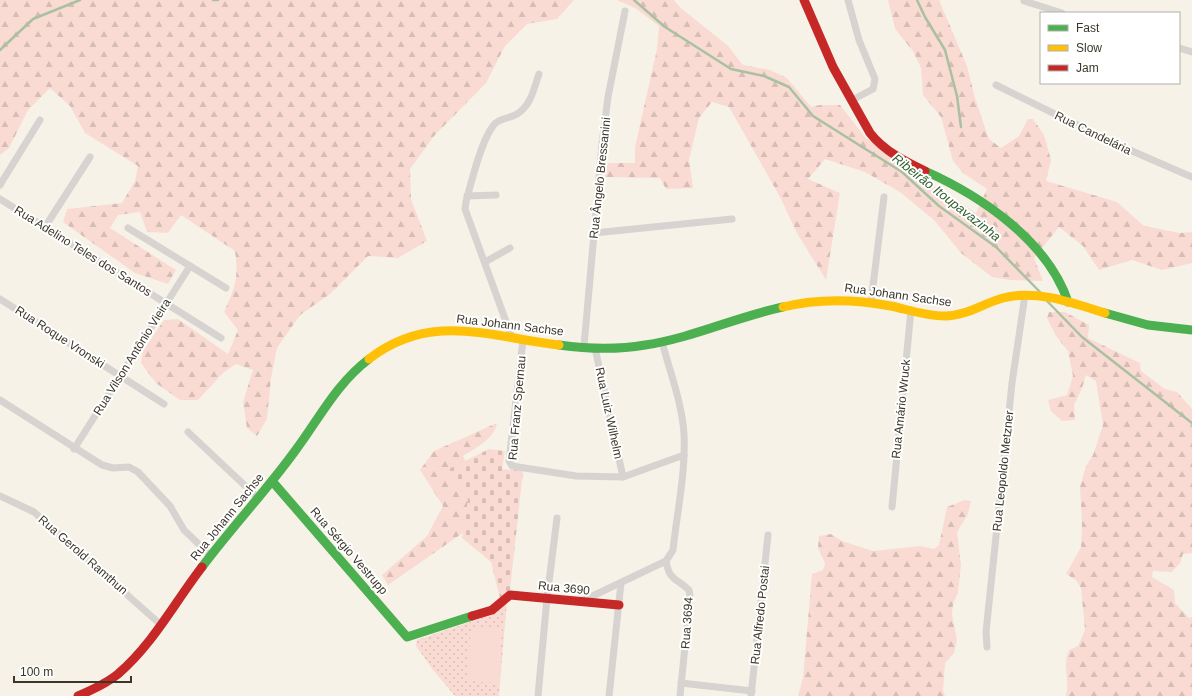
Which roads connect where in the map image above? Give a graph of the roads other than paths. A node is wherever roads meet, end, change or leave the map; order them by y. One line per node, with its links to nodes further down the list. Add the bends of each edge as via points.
1 (804, 0): 10 (street, via 833,67)
2 (848, 0): 10 (street, via 859,40 876,80 873,89)
3 (1024, 1): 5 (street)
4 (625, 11): 22 (street, Rua Ângelo Bressanini, via 608,97)
5 (1059, 12)
6 (1180, 48): 7 (street)
7 (1192, 52)
8 (539, 74): 16 (street, via 531,98 524,109 492,127)
9 (996, 85): 13 (street, Rua Candelária, via 1123,147)
10 (852, 100): 30 (street, via 874,139 888,151 962,188 1032,244 1055,271 1066,289)
11 (40, 120): 14 (street)
12 (90, 157): 20 (street)
13 (1192, 177)
14 (0, 185)
15 (496, 195): 16 (street)
16 (467, 196): 24 (street, via 466,210)
17 (884, 196): 29 (street)
18 (0, 199): 20 (street, Rua Adelino Teles dos Santos)
19 (732, 219): 22 (street)
20 (45, 227): 31 (street, Rua Adelino Teles dos Santos)
21 (128, 228): 25 (street)
22 (594, 233): 38 (street, Rua Ângelo Bressanini)
23 (510, 248): 24 (street)
24 (484, 262): 35 (street)
25 (190, 266): 26 (street); 31 (street, Rua Vilson Antônio Vieira)
26 (226, 288)
27 (1024, 295): 30 (street, Rua Johann Sachse); 32 (street, Rua Johann Sachse, via 1009,295 955,315 943,316); 61 (street, Rua Leopoldo Metzner, via 1012,383)
28 (0, 299): 40 (street, Rua Roque Vronski)
29 (872, 302): 32 (street, Rua Johann Sachse); 37 (street, Rua Johann Sachse, via 837,299 800,302 759,312 690,336)
30 (1068, 302): 33 (street, Rua Johann Sachse, via 1141,324)
31 (166, 303): 34 (street, Rua Adelino Teles dos Santos); 40 (street, Rua Vilson Antônio Vieira)
32 (911, 310): 50 (street, Rua Amário Wruck)
33 (1192, 330)
34 (220, 338)
35 (512, 338): 36 (street, Rua Johann Sachse); 47 (street, Rua Johann Sachse, via 457,330 434,331 409,337 378,353 353,371)
36 (523, 340): 38 (street, Rua Johann Sachse); 46 (street, Rua Franz Spernau, via 510,464 576,476)
37 (662, 342): 39 (street, Rua Johann Sachse, via 622,348); 45 (street, via 681,410)
38 (584, 346): 39 (street, Rua Johann Sachse)
39 (595, 348): 46 (street, Rua Luiz Wilhelm)
40 (120, 376): 42 (street, Rua Roque Vronski); 44 (street, Rua Vilson Antônio Vieira)
41 (0, 400): 44 (street)
42 (164, 404)
43 (188, 432): 49 (street)
44 (74, 449): 53 (street, via 102,465 113,468 129,467 138,472 170,506 184,530)
45 (684, 456): 46 (street, Rua Franz Spernau); 54 (street, via 673,550)
46 (623, 478)
47 (272, 481): 49 (street, Rua Johann Sachse); 56 (street, Rua Sérgio Vestrupp, via 407,637 492,610)
48 (0, 496): 60 (street, Rua Gerold Ramthun, via 34,512)
49 (258, 498): 53 (street, Rua Johann Sachse)
50 (892, 507)
51 (557, 518): 57 (street)
52 (768, 535): 63 (street, Rua Alfredo Postai)
53 (210, 555): 60 (street, Rua Johann Sachse)
54 (666, 561): 55 (street); 62 (street, Rua 3694, via 668,572 675,581 689,590 690,596)
55 (621, 583): 58 (street); 59 (street)
56 (507, 596): 57 (street, Rua 3690)
57 (547, 598): 58 (street, Rua 3690); 65 (street)
58 (580, 602): 59 (street, Rua 3690)
59 (619, 605): 66 (street)
60 (160, 624): 64 (street, Rua Johann Sachse, via 142,648 117,674 100,686)
61 (986, 647)
62 (681, 683): 63 (street); 67 (street, Rua 3694)
63 (752, 693)
64 (78, 696)
65 (538, 696)
66 (609, 696)
67 (680, 696)

